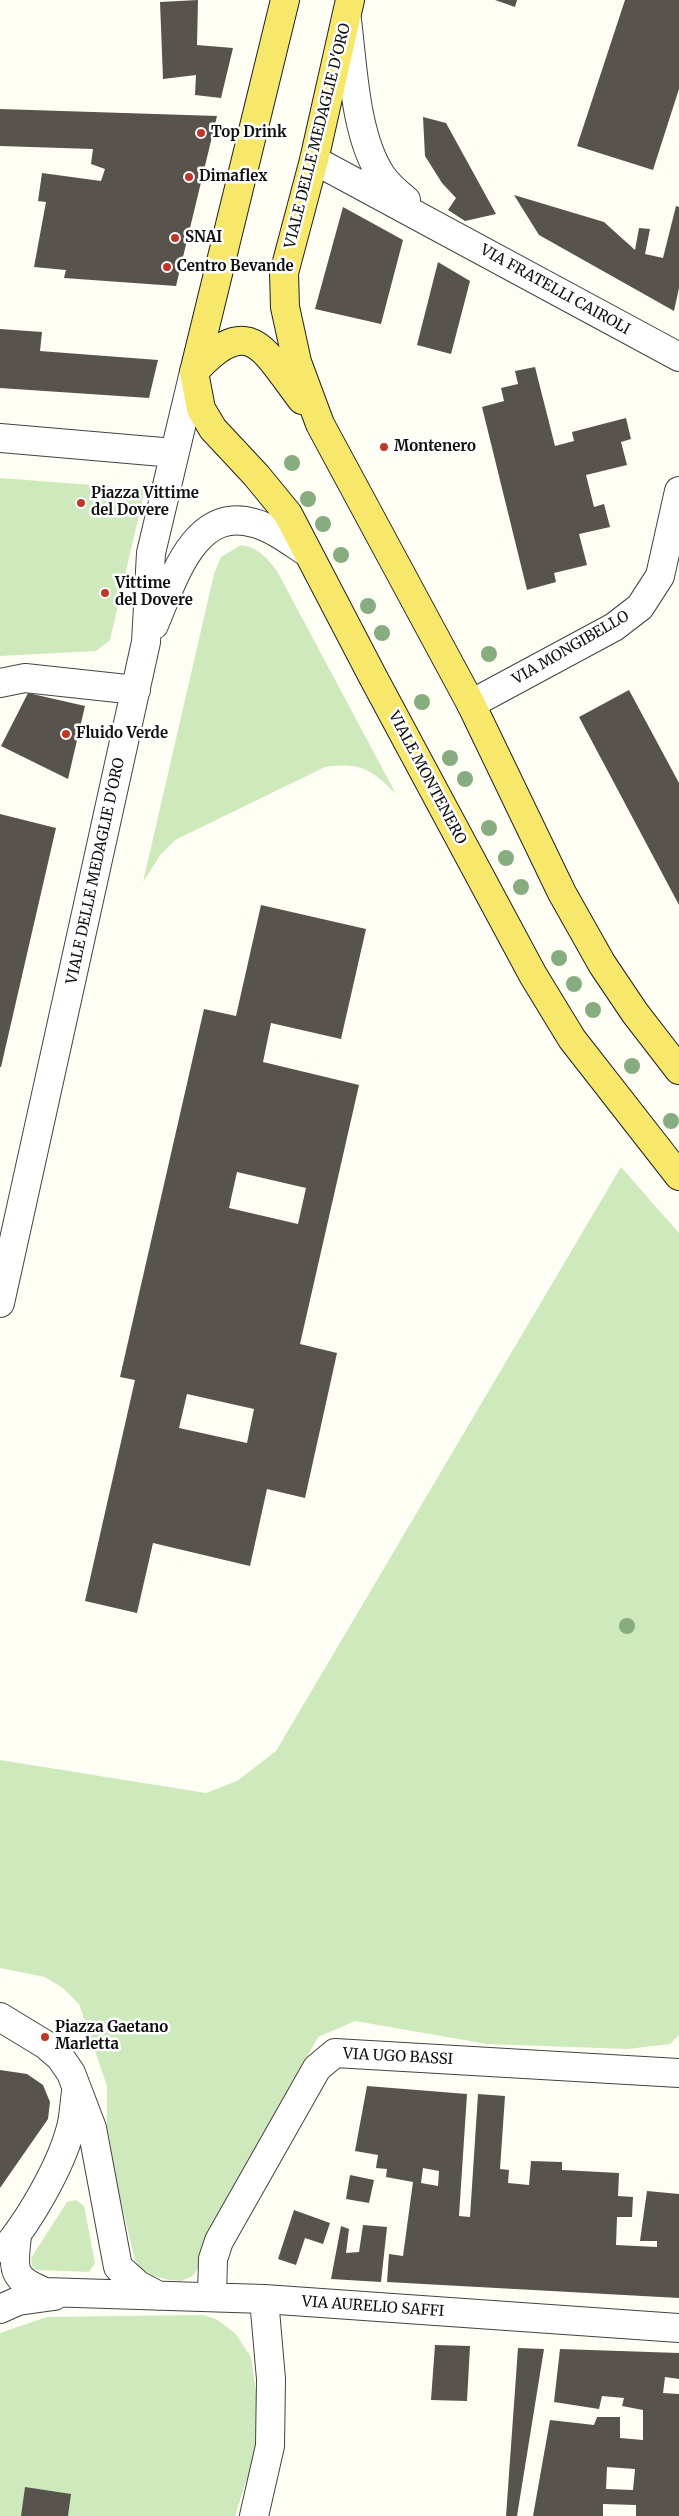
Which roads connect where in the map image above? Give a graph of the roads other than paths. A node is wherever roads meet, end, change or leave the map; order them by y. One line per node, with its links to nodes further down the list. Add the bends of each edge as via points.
1 (285, 0): 6 (main road, VIALE DELLE MEDAGLIE D'ORO)
2 (348, 8): 3 (main road, VIALE DELLE MEDAGLIE D'ORO); 4 (street, via 364,130 373,159 382,176)
3 (314, 160): 4 (street); 7 (main road, VIALE DELLE MEDAGLIE D'ORO, via 284,273 289,331)
4 (432, 222): 5 (street, VIA FRATELLI CAIROLI)
5 (679, 357)
6 (194, 372): 7 (main road, via 208,356 227,343 249,340 266,353); 9 (street, VIALE DELLE MEDAGLIE D'ORO); 11 (main road, VIALE MONTENERO, via 202,410 213,428 288,514)
7 (320, 424): 15 (main road)
8 (0, 438): 9 (street)
9 (174, 453): 12 (street, VIALE DELLE MEDAGLIE D'ORO, via 151,553)
10 (679, 490): 15 (street, VIA MONGIBELLO, via 660,576 640,607 614,627)
11 (308, 553): 12 (street, via 254,523 223,522 192,543); 17 (main road, VIALE MONTENERO, via 538,983 572,1039)
12 (146, 642): 14 (street, VIALE DELLE MEDAGLIE D'ORO)
13 (0, 683): 14 (street, via 25,678)
14 (136, 690): 18 (street, VIALE DELLE MEDAGLIE D'ORO)
15 (471, 704): 16 (main road, via 562,893 602,964 634,1013)
16 (674, 1055)
17 (679, 1176)
18 (0, 1303)
19 (0, 2017): 21 (street, via 60,2057 71,2073)
20 (679, 2073): 25 (street, VIA UGO BASSI, via 335,2053 317,2068 220,2241 214,2260)
21 (76, 2091): 22 (street, via 71,2128 61,2158); 24 (street, via 92,2128 118,2267 138,2285)
22 (8, 2245): 23 (street, via 15,2258 17,2274 25,2284 45,2292)
23 (68, 2294): 24 (street, VIA AURELIO SAFFI); 27 (street, via 18,2301)
24 (159, 2296): 25 (street, VIA AURELIO SAFFI)
25 (212, 2296): 26 (street, VIA AURELIO SAFFI)
26 (264, 2299): 28 (street, VIA AURELIO SAFFI); 29 (street, via 270,2379 270,2446)
27 (0, 2309)
28 (679, 2328)
29 (254, 2516)

